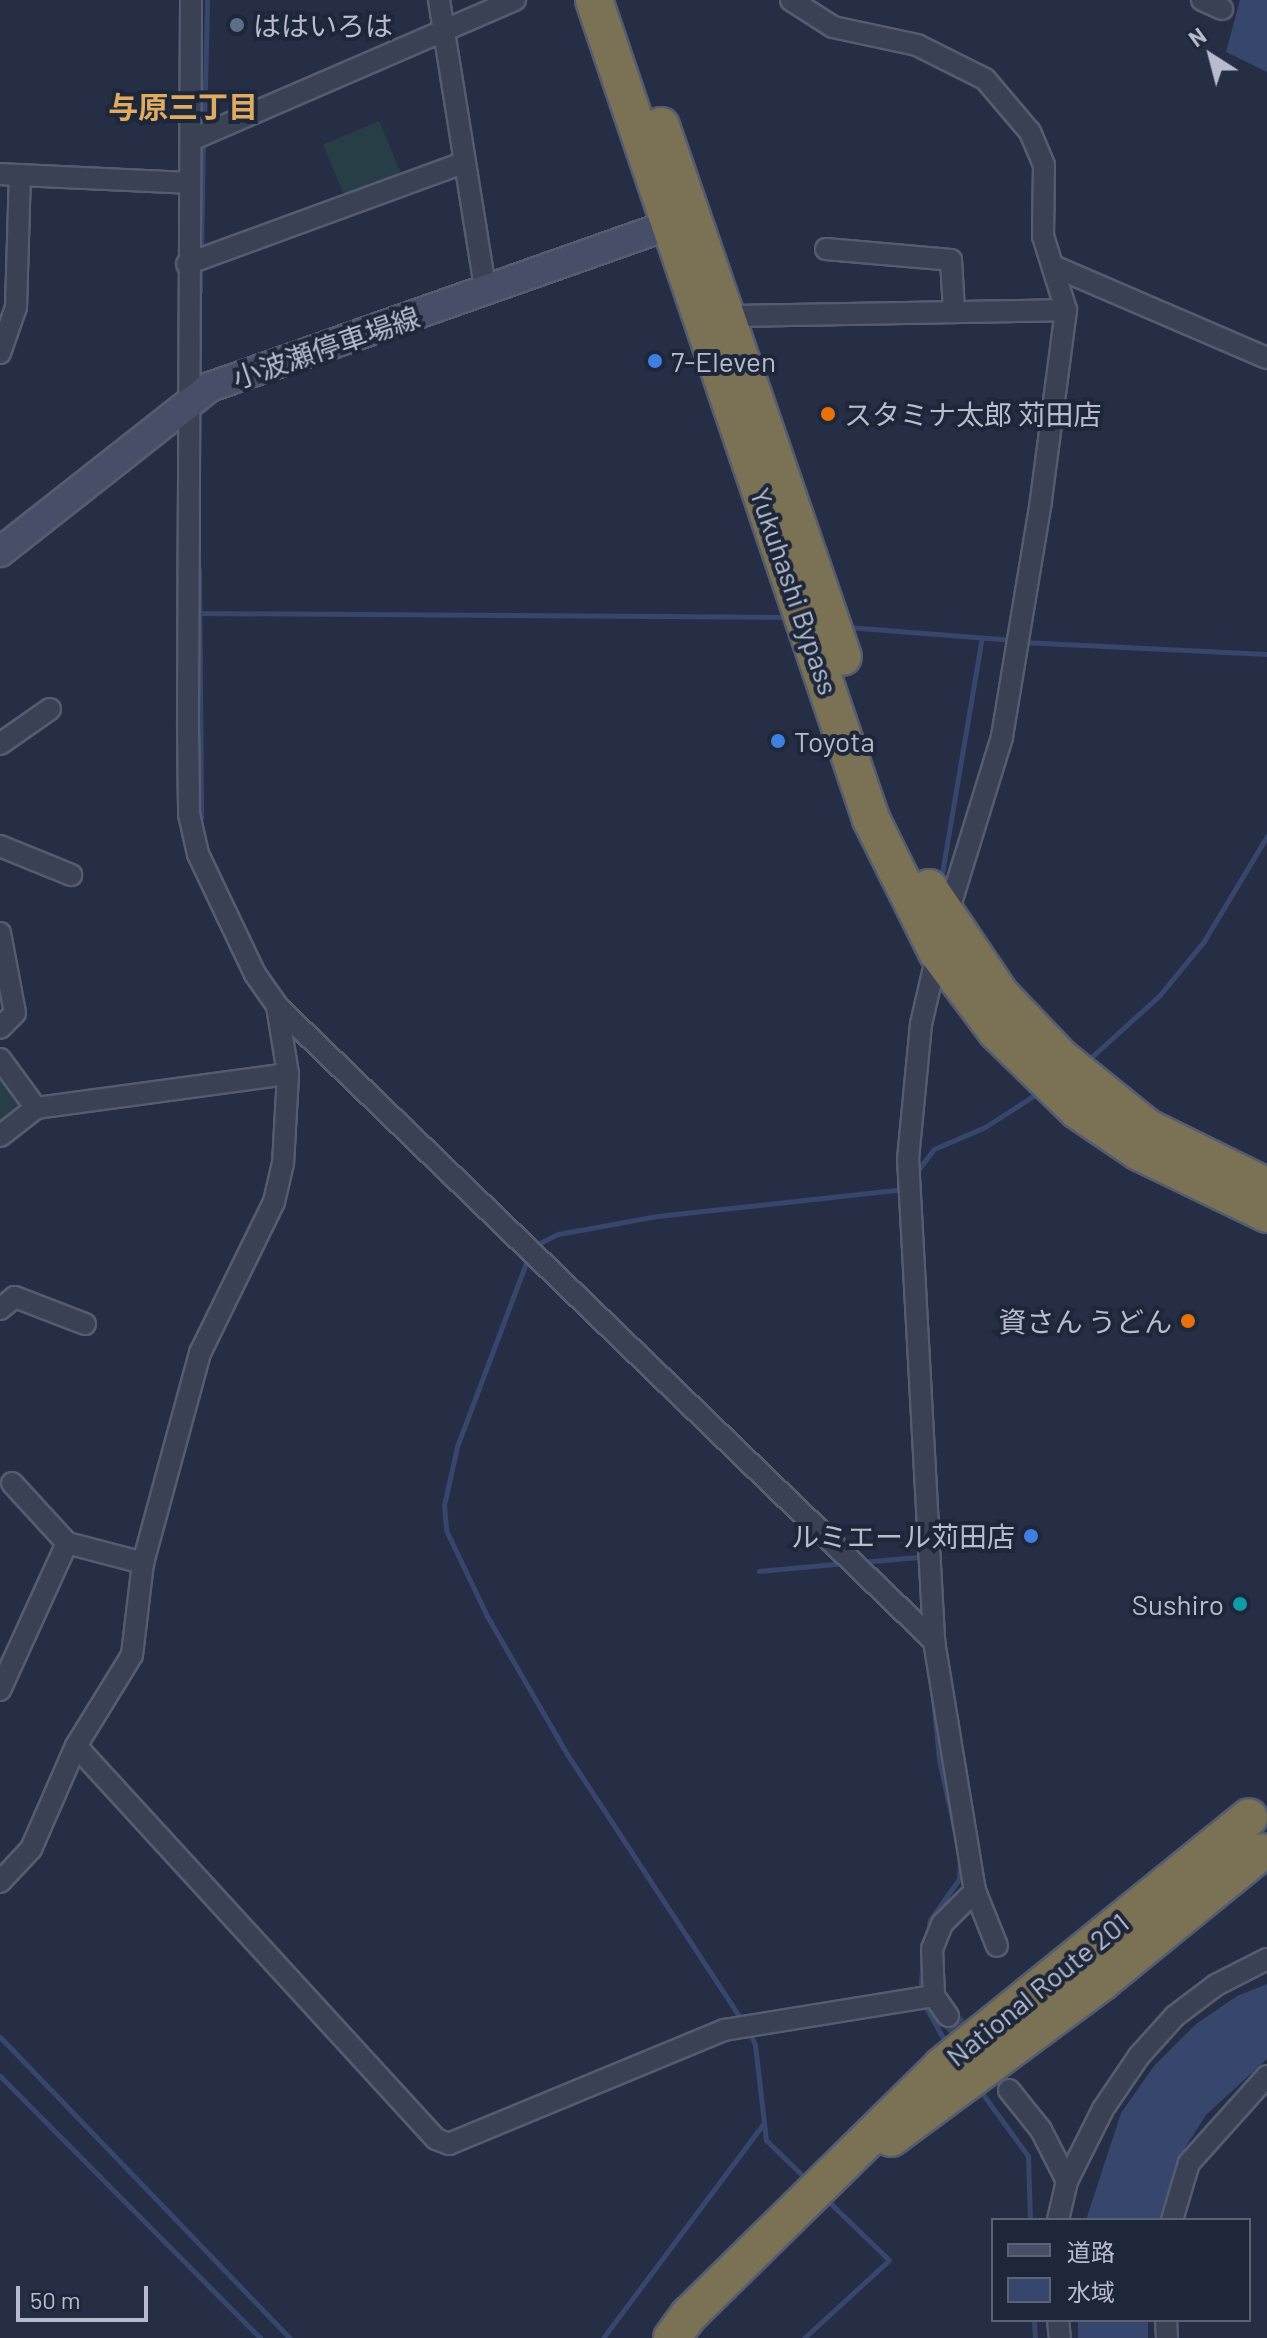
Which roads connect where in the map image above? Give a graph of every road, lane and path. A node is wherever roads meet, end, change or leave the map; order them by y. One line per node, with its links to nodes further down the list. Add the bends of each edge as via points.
1 (191, 0): 10 (street)
2 (439, 0): 9 (street)
3 (515, 0): 9 (street)
4 (594, 0): 14 (highway)
5 (617, 0): 14 (highway)
6 (791, 0): 17 (street, via 833,27 917,45 1002,92 1030,132 1044,165 1043,236)
7 (1202, 0): 8 (street)
8 (1222, 9)
9 (445, 30): 10 (street); 11 (street)
10 (191, 140): 13 (street)
11 (461, 164): 16 (street); 18 (street)
12 (10, 174): 13 (street); 22 (street, via 16,307)
13 (189, 183): 16 (street)
14 (681, 222): 18 (main road, 小波瀬停車場線); 21 (highway, Yukuhashi Bypass); 31 (highway, Yukuhashi Bypass, via 871,819)
15 (826, 249): 19 (street, via 951,260)
16 (187, 264): 24 (street)
17 (1053, 266): 20 (street, via 1053,282); 23 (street)
18 (486, 293): 24 (main road, 小波瀬停車場線, via 235,376)
19 (954, 310): 20 (street); 21 (street)
20 (1066, 310): 31 (street, via 1018,655 992,777 955,878)
21 (729, 316): 31 (highway, Yukuhashi Bypass, via 895,813)
22 (0, 353)
23 (1267, 358)
24 (186, 404): 25 (main road, 小波瀬停車場線); 32 (street, via 189,814 198,854 255,974)
25 (0, 552)
26 (50, 709): 27 (street)
27 (0, 744)
28 (0, 846): 29 (street)
29 (71, 875)
30 (0, 933): 33 (street, via 15,1013)
31 (942, 936): 38 (highway, Yukuhashi Bypass, via 1060,1057 1148,1128); 39 (highway, Yukuhashi Bypass, via 996,1031 1077,1110 1139,1152); 45 (street, via 921,1024 908,1158)
32 (277, 1006): 35 (street); 45 (street)
33 (0, 1028)
34 (0, 1059): 36 (street)
35 (288, 1074): 36 (street); 44 (street, via 283,1164 274,1202 200,1353)
36 (36, 1108): 37 (street)
37 (0, 1136)
38 (1267, 1186)
39 (1267, 1214)
40 (0, 1309): 41 (street, via 15,1297)
41 (85, 1324)
42 (12, 1483): 43 (street)
43 (67, 1543): 44 (street); 46 (street)
44 (143, 1563): 47 (street, via 132,1655)
45 (934, 1641): 51 (street)
46 (0, 1690)
47 (76, 1746): 50 (street, via 31,1849); 54 (street, via 436,2139 449,2144 724,2030)
48 (1249, 1817): 58 (highway, National Route 201, via 942,2066 891,2112)
49 (1261, 1852): 58 (highway, National Route 201, via 1103,1981)
50 (0, 1882)
51 (975, 1891): 52 (street); 54 (street, via 942,1924 932,1949)
52 (997, 1946)
53 (1267, 1959): 59 (street, via 1216,1985 1175,2016 1103,2109)
54 (934, 1996): 55 (street)
55 (948, 2016)
56 (1267, 2076): 61 (street, via 1189,2163)
57 (1009, 2090): 59 (street, via 1041,2130)
58 (837, 2175): 62 (highway, National Route 201, via 689,2315)
59 (1067, 2181): 60 (street)
60 (1058, 2218)
61 (1173, 2218)
62 (672, 2338)

